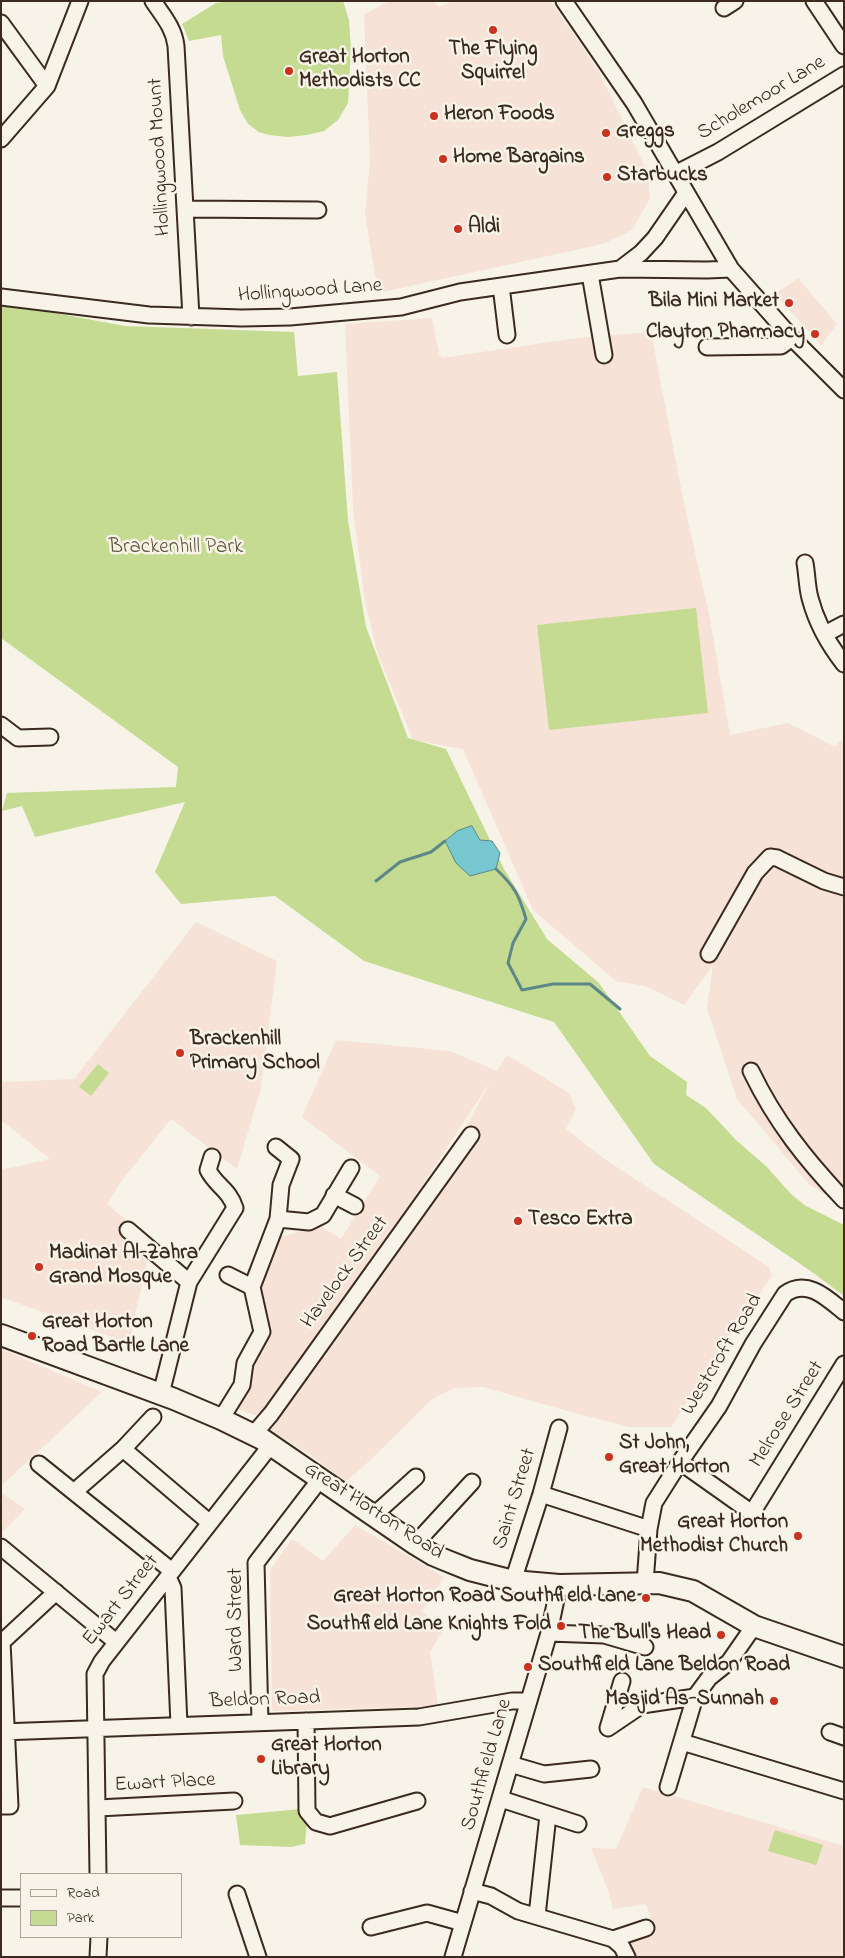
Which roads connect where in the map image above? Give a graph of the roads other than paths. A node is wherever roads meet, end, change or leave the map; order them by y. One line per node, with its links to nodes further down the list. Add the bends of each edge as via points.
1 (80, 1): 8 (street)
2 (153, 1): 12 (street, Hollingwood Mount, via 171,27 176,41)
3 (564, 1): 10 (street, via 634,103)
4 (814, 1): 6 (street)
5 (1, 23): 8 (street)
6 (844, 46)
7 (844, 75): 10 (street, Scholemoor Lane, via 718,152)
8 (47, 86): 9 (street)
9 (1, 139)
10 (675, 174): 11 (street)
11 (686, 193): 14 (street, Hollingwood Lane, via 655,238); 15 (street)
12 (186, 209): 13 (street); 19 (street, Hollingwood Mount)
13 (318, 210)
14 (620, 268): 15 (street, Hollingwood Lane); 16 (street, Hollingwood Lane)
15 (731, 269): 21 (street)
16 (590, 274): 17 (street, Hollingwood Lane); 23 (street)
17 (500, 286): 19 (street, Hollingwood Lane, via 401,307 290,317); 20 (street)
18 (1, 296): 19 (street, Hollingwood Lane, via 81,308)
19 (191, 317)
20 (507, 335)
21 (792, 338): 22 (street, via 781,346); 24 (street)
22 (707, 347)
23 (604, 355)
24 (844, 390)
25 (805, 563): 27 (street, via 809,596)
26 (844, 624): 27 (street)
27 (825, 634): 28 (street)
28 (844, 664)
29 (1, 725): 30 (street, via 18,738)
30 (50, 737)
31 (844, 886): 32 (street, via 824,882 770,857 755,873)
32 (709, 954)
33 (751, 1071): 39 (street, via 785,1131)
34 (471, 1135): 52 (street, Havelock Street)
35 (276, 1147): 41 (street, via 291,1159 281,1185)
36 (212, 1157): 44 (street, via 208,1170 231,1196 235,1208)
37 (352, 1168): 38 (street)
38 (334, 1195): 40 (street); 41 (street, via 323,1215 309,1222)
39 (844, 1200)
40 (355, 1206)
41 (278, 1219): 45 (street)
42 (128, 1230): 44 (street)
43 (228, 1275): 45 (street)
44 (189, 1282): 49 (street)
45 (252, 1287): 50 (street, via 262,1332 245,1363 242,1384)
46 (844, 1312): 55 (street, Westcroft Road, via 822,1294 808,1288 793,1288 785,1294 719,1406)
47 (1, 1335): 49 (main road, Great Horton Road)
48 (844, 1364): 55 (street, Melrose Street, via 752,1513)
49 (162, 1404): 50 (main road, Great Horton Road); 54 (street)
50 (221, 1419): 52 (main road, Great Horton Road)
51 (559, 1428): 61 (street, Saint Street)
52 (253, 1435): 53 (main road, Great Horton Road)
53 (271, 1445): 58 (main road, Great Horton Road); 63 (street, Ewart Street)
54 (123, 1449): 60 (street); 63 (street)
55 (680, 1462): 64 (street, Westcroft Road, via 654,1503)
56 (39, 1464): 60 (street)
57 (416, 1477): 62 (street)
58 (321, 1478): 62 (main road, Great Horton Road); 81 (street, Ward Street, via 256,1563)
59 (472, 1482): 65 (street)
60 (74, 1492): 67 (street)
61 (542, 1494): 64 (street); 68 (street, Saint Street)
62 (373, 1516): 65 (main road, Great Horton Road)
63 (210, 1523): 67 (street, Ewart Street)
64 (649, 1529): 69 (street, Westcroft Road)
65 (414, 1544): 68 (main road, Great Horton Road, via 453,1563)
66 (1, 1547): 71 (street)
67 (170, 1574): 74 (street, Ewart Street); 82 (street)
68 (513, 1581): 70 (main road, Great Horton Road)
69 (645, 1583): 70 (main road, Great Horton Road); 72 (main road, Great Horton Road, via 693,1591)
70 (559, 1585): 73 (street, Southfield Lane)
71 (56, 1592): 74 (street); 84 (street, via 2,1642)
72 (754, 1626): 76 (main road, Great Horton Road); 78 (street, via 729,1662 709,1678)
73 (549, 1634): 75 (street, via 604,1635); 79 (street, Southfield Lane)
74 (116, 1642): 83 (street, Ewart Street, via 95,1674)
75 (645, 1647)
76 (844, 1657)
77 (622, 1681): 78 (street, via 608,1728 642,1704)
78 (695, 1697): 85 (street)
79 (528, 1701): 80 (street, Beldon Road, via 419,1717); 86 (street, Southfield Lane)
80 (306, 1721): 81 (street, Beldon Road); 92 (street, via 307,1811 316,1822 330,1826)
81 (260, 1722): 82 (street, Beldon Road)
82 (180, 1726): 83 (street, Beldon Road)
83 (96, 1729): 84 (street, Beldon Road); 94 (street, Ewart Street)
84 (4, 1732): 93 (street, via 10,1806)
85 (682, 1742): 88 (street); 89 (street)
86 (510, 1764): 87 (street, via 544,1774); 90 (street, Southfield Lane)
87 (591, 1769)
88 (668, 1787)
89 (844, 1791)
90 (501, 1799): 95 (street); 98 (street, Southfield Lane)
91 (234, 1801): 94 (street, Ewart Place)
92 (417, 1801)
93 (1, 1806)
94 (98, 1808): 97 (street, Ewart Street)
95 (548, 1815): 96 (street); 102 (street)
96 (578, 1824)
97 (98, 1873)
98 (472, 1891): 102 (street); 103 (street, Southfield Lane)
99 (237, 1894): 109 (street)
100 (1, 1898): 101 (street)
101 (20, 1898)
102 (537, 1916): 107 (street)
103 (463, 1923): 104 (street, via 427,1914); 110 (street, Southfield Lane)
104 (371, 1928)
105 (646, 1928): 107 (street)
106 (99, 1938): 108 (street)
107 (613, 1939): 111 (street)
108 (98, 1957)
109 (258, 1957)
110 (453, 1957)
111 (627, 1957)

